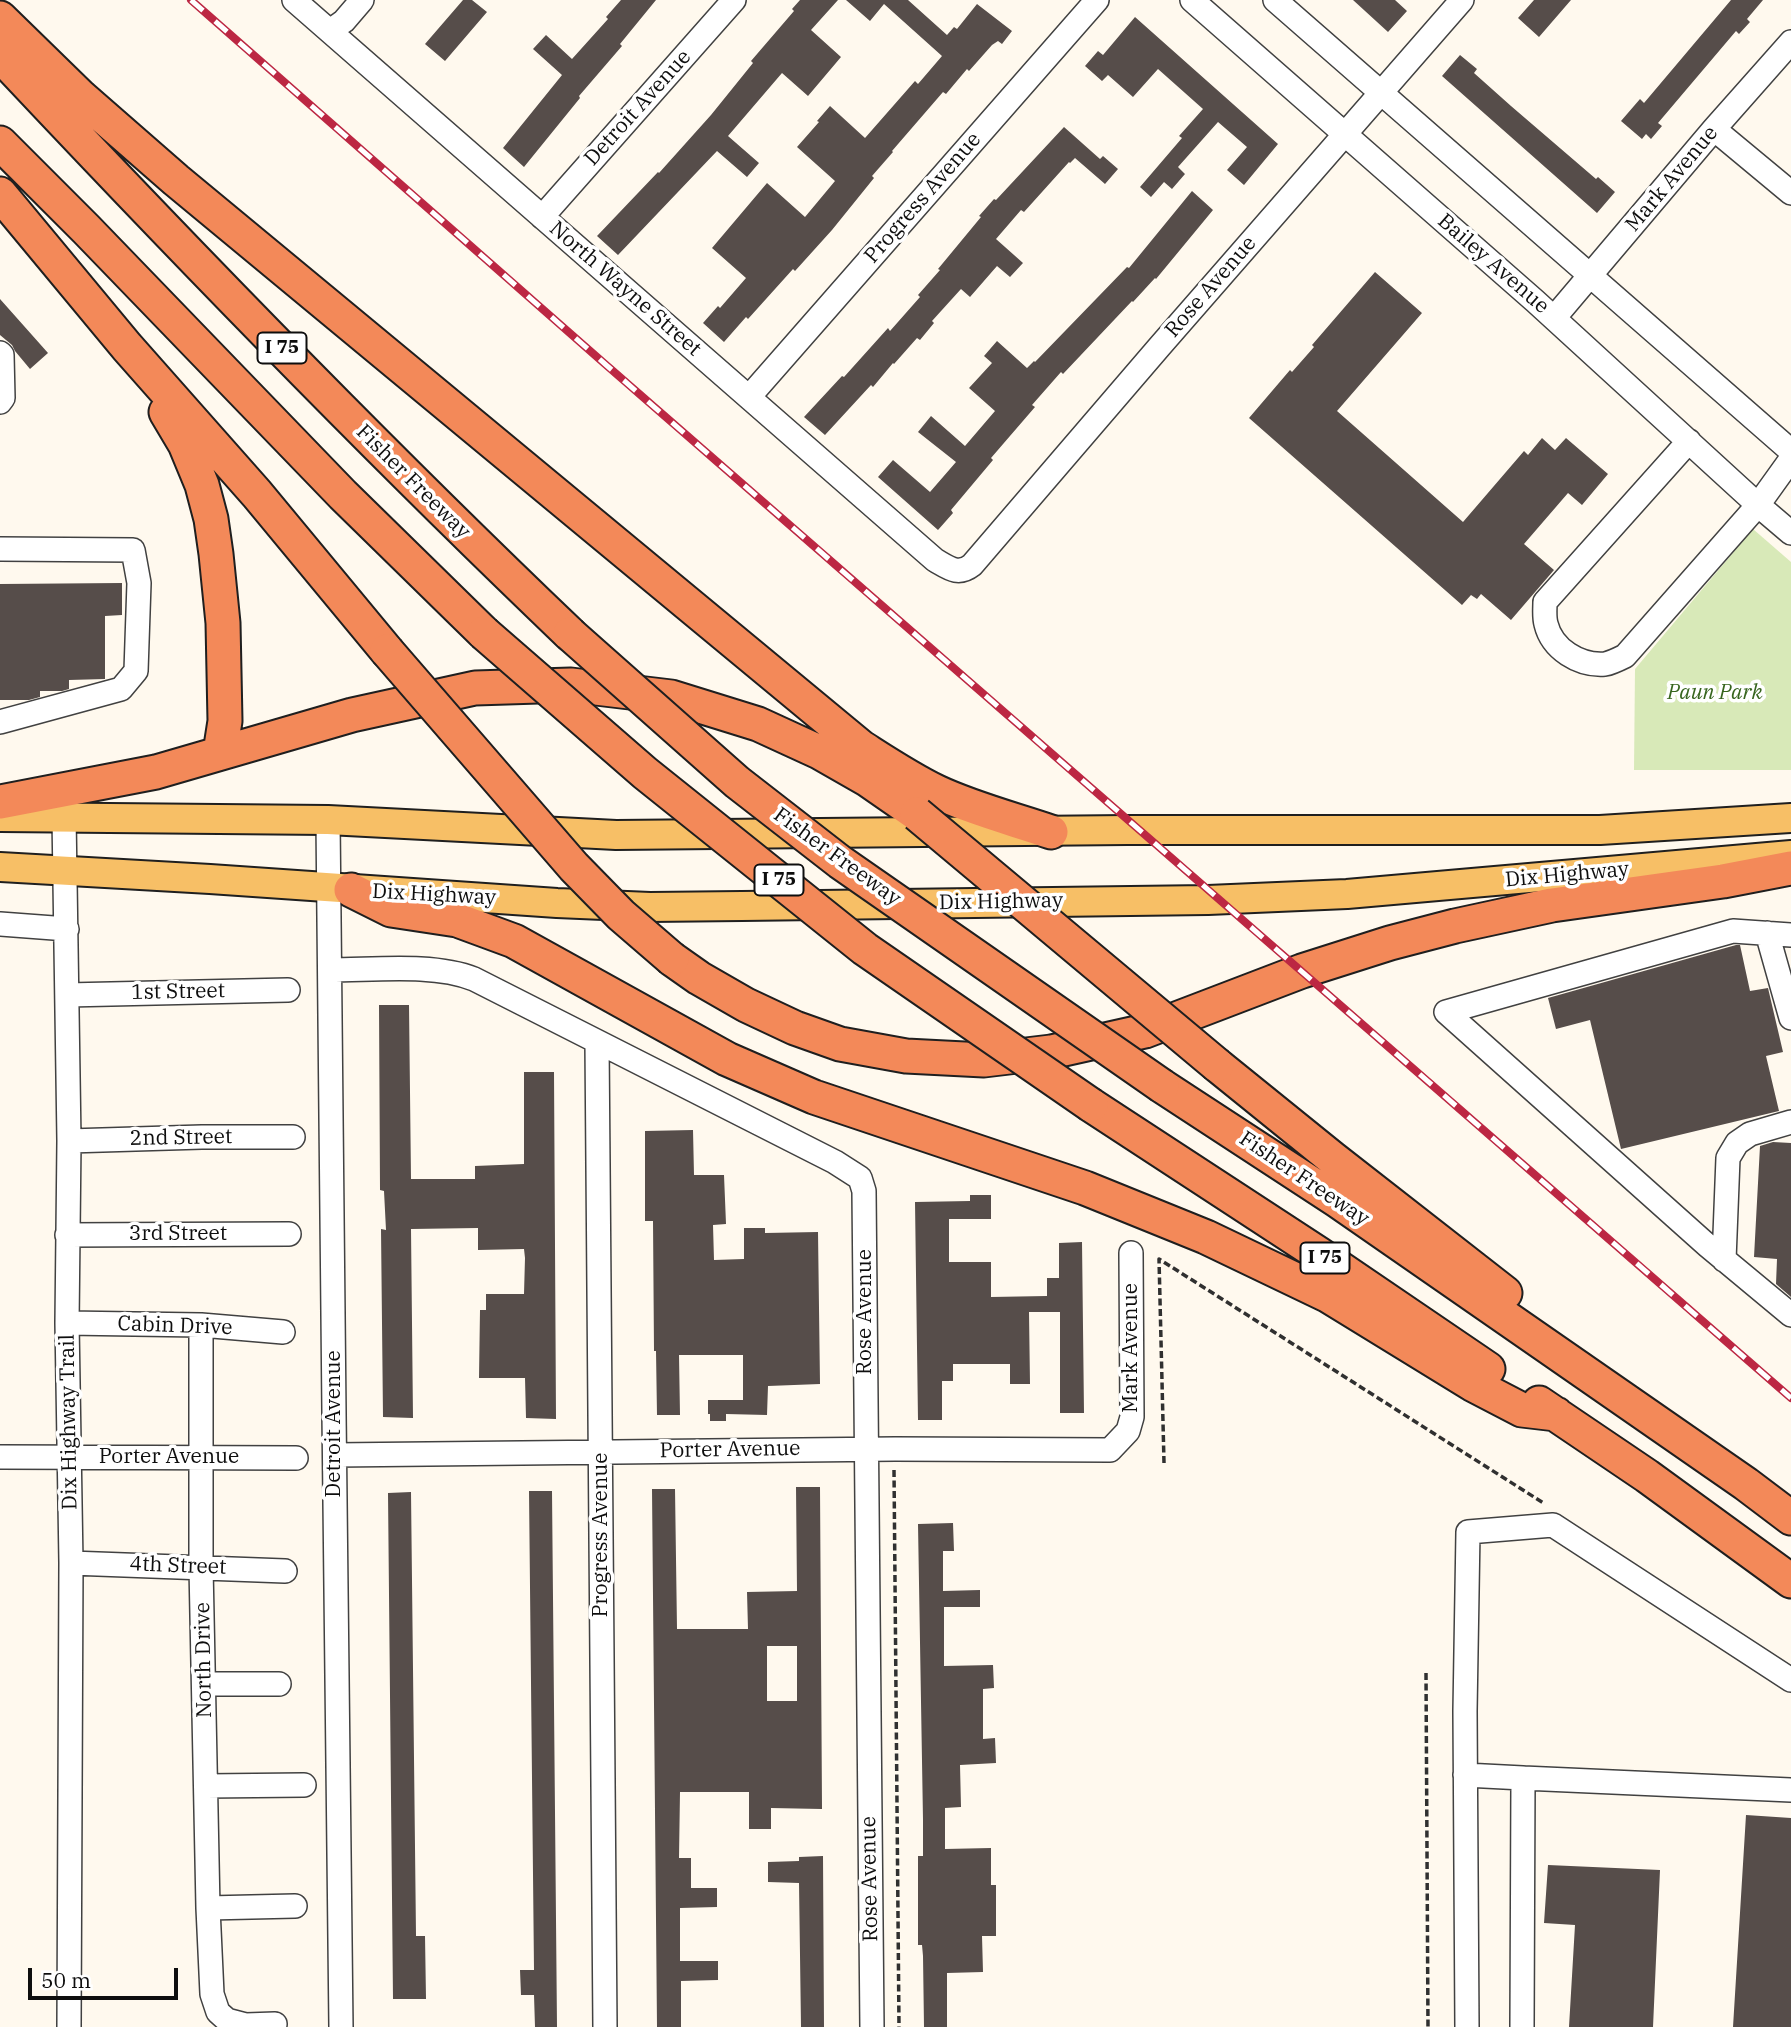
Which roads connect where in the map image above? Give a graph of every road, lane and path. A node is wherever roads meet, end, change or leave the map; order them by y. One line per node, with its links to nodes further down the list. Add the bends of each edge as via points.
1 (294, 0): 9 (street, North Wayne Street)
2 (362, 0): 9 (street)
3 (734, 0): 18 (street, Detroit Avenue)
4 (1097, 0): 23 (street, Progress Avenue)
5 (1192, 0): 14 (street, Bailey Avenue)
6 (1275, 0): 12 (street)
7 (1462, 0): 12 (street, Rose Avenue)
8 (0, 18): 39 (highway, via 176,180 861,747 939,793)
9 (330, 32): 18 (street, North Wayne Street)
10 (1791, 42): 13 (street, Mark Avenue)
11 (0, 55): 65 (highway, Fisher Freeway / I 75, bridge, via 439,508 570,634 737,782 840,862)
12 (1381, 93): 14 (street, Rose Avenue); 19 (street)
13 (1714, 129): 16 (street); 19 (street, Mark Avenue)
14 (1345, 134): 20 (street, Bailey Avenue); 31 (street, Rose Avenue, via 972,565)
15 (0, 143): 66 (highway, I 75, bridge, via 484,633 645,773 865,949)
16 (1791, 193)
17 (0, 194): 21 (highway)
18 (542, 216): 23 (street, North Wayne Street)
19 (1591, 275): 20 (street, Mark Avenue); 26 (street)
20 (1554, 318): 25 (street, Bailey Avenue)
21 (127, 347): 33 (highway, via 185,444 211,519 223,624 225,721); 42 (highway, bridge, via 257,494 387,652 621,915 699,978 795,1028 840,1044 906,1056 984,1060 1051,1052 1145,1031 1302,971 1455,926 1552,905)
22 (0, 353): 24 (street)
23 (749, 397): 31 (street, North Wayne Street, via 936,560)
24 (0, 402)
25 (1689, 441): 28 (street, Bailey Avenue); 28 (street, via 1545,602 1550,637 1566,653 1578,660 1607,664 1625,656)
26 (1791, 452)
27 (1791, 459): 28 (street)
28 (1758, 505): 29 (street, Bailey Avenue)
29 (1791, 533)
30 (0, 549): 32 (street, via 133,550 139,583 136,671 121,689)
31 (959, 571)
32 (0, 722)
33 (220, 752): 34 (highway, via 156,772); 65 (highway, bridge, via 352,715 475,688 571,685 671,697 789,737 868,780 917,814 1332,1158 1573,1344)
34 (0, 802)
35 (64, 816): 36 (main road, Dix Highway); 38 (main road, Dix Highway); 43 (street, Dix Highway Trail)
36 (0, 817)
37 (1791, 818): 39 (main road, Dix Highway, via 1600,830)
38 (328, 820): 39 (main road, Dix Highway, via 616,835); 44 (street, Detroit Avenue)
39 (1051, 832)
40 (1791, 855): 44 (main road, Dix Highway, via 1404,890 1209,900 650,907)
41 (0, 867): 43 (main road, Dix Highway)
42 (1791, 868)
43 (66, 870): 44 (main road, Dix Highway); 46 (street, Dix Highway Trail)
44 (340, 889): 49 (street, Detroit Avenue); 66 (highway, via 391,910 457,920 514,941 727,1059 814,1097 1085,1188 1195,1232 1327,1294 1522,1410)
45 (0, 924): 46 (street)
46 (67, 929): 51 (street, Dix Highway Trail)
47 (1767, 933): 48 (street); 52 (street); 60 (street, via 1733,931 1446,1012)
48 (1791, 935)
49 (330, 970): 53 (street, Rose Avenue, via 458,973); 70 (street, Detroit Avenue)
50 (288, 990): 51 (street, 1st Street)
51 (67, 995): 56 (street, Dix Highway Trail)
52 (1791, 1018)
53 (597, 1042): 68 (street, Rose Avenue, via 860,1178 864,1191); 69 (street, Progress Avenue)
54 (1791, 1122): 60 (street, via 1750,1134 1737,1143 1728,1158)
55 (293, 1137): 56 (street, 2nd Street)
56 (69, 1141): 57 (street, Dix Highway Trail)
57 (67, 1234): 58 (street, 3rd Street); 62 (street, Dix Highway Trail)
58 (289, 1234)
59 (1130, 1253): 67 (street, Mark Avenue, via 1132,1418)
60 (1724, 1260): 61 (street)
61 (1791, 1315)
62 (67, 1323): 63 (street, Cabin Drive); 72 (street, Dix Highway Trail)
63 (201, 1325): 64 (street, Cabin Drive); 73 (street, North Drive)
64 (283, 1332)
65 (1603, 1385): 78 (highway, Fisher Freeway / I 75)
66 (1556, 1415): 82 (highway, I 75)
67 (1120, 1440): 68 (street, Porter Avenue, via 1110,1450 1096,1451)
68 (866, 1449): 69 (street, Porter Avenue); 98 (street, Rose Avenue)
69 (601, 1452): 70 (street, Porter Avenue); 97 (street, Progress Avenue)
70 (335, 1455): 96 (street, Detroit Avenue)
71 (0, 1457): 72 (street, Porter Avenue)
72 (69, 1457): 73 (street, Porter Avenue); 79 (street, Dix Highway Trail)
73 (202, 1457): 74 (street, Porter Avenue); 80 (street, North Drive)
74 (296, 1458)
75 (1164, 1464): 77 (path, via 1159,1259)
76 (894, 1465): 99 (path)
77 (1550, 1507)
78 (1791, 1518)
79 (71, 1563): 80 (street, 4th Street); 95 (street, Dix Highway Trail)
80 (201, 1567): 81 (street, 4th Street); 85 (street, North Drive)
81 (285, 1570)
82 (1791, 1581)
83 (1426, 1673): 100 (path)
84 (1791, 1680): 87 (street, via 1553,1525 1468,1532)
85 (205, 1684): 86 (street); 90 (street, North Drive)
86 (279, 1685)
87 (1465, 1775): 88 (street); 101 (street)
88 (1522, 1778): 91 (street); 102 (street)
89 (304, 1785): 90 (street)
90 (206, 1786): 93 (street, North Drive)
91 (1791, 1790)
92 (295, 1906): 93 (street)
93 (208, 1908): 94 (street, North Drive, via 212,1994 218,2012 246,2025)
94 (275, 2024)
95 (69, 2027)
96 (341, 2027)
97 (605, 2027)
98 (872, 2027)
99 (898, 2027)
100 (1428, 2027)
101 (1467, 2027)
102 (1522, 2027)

